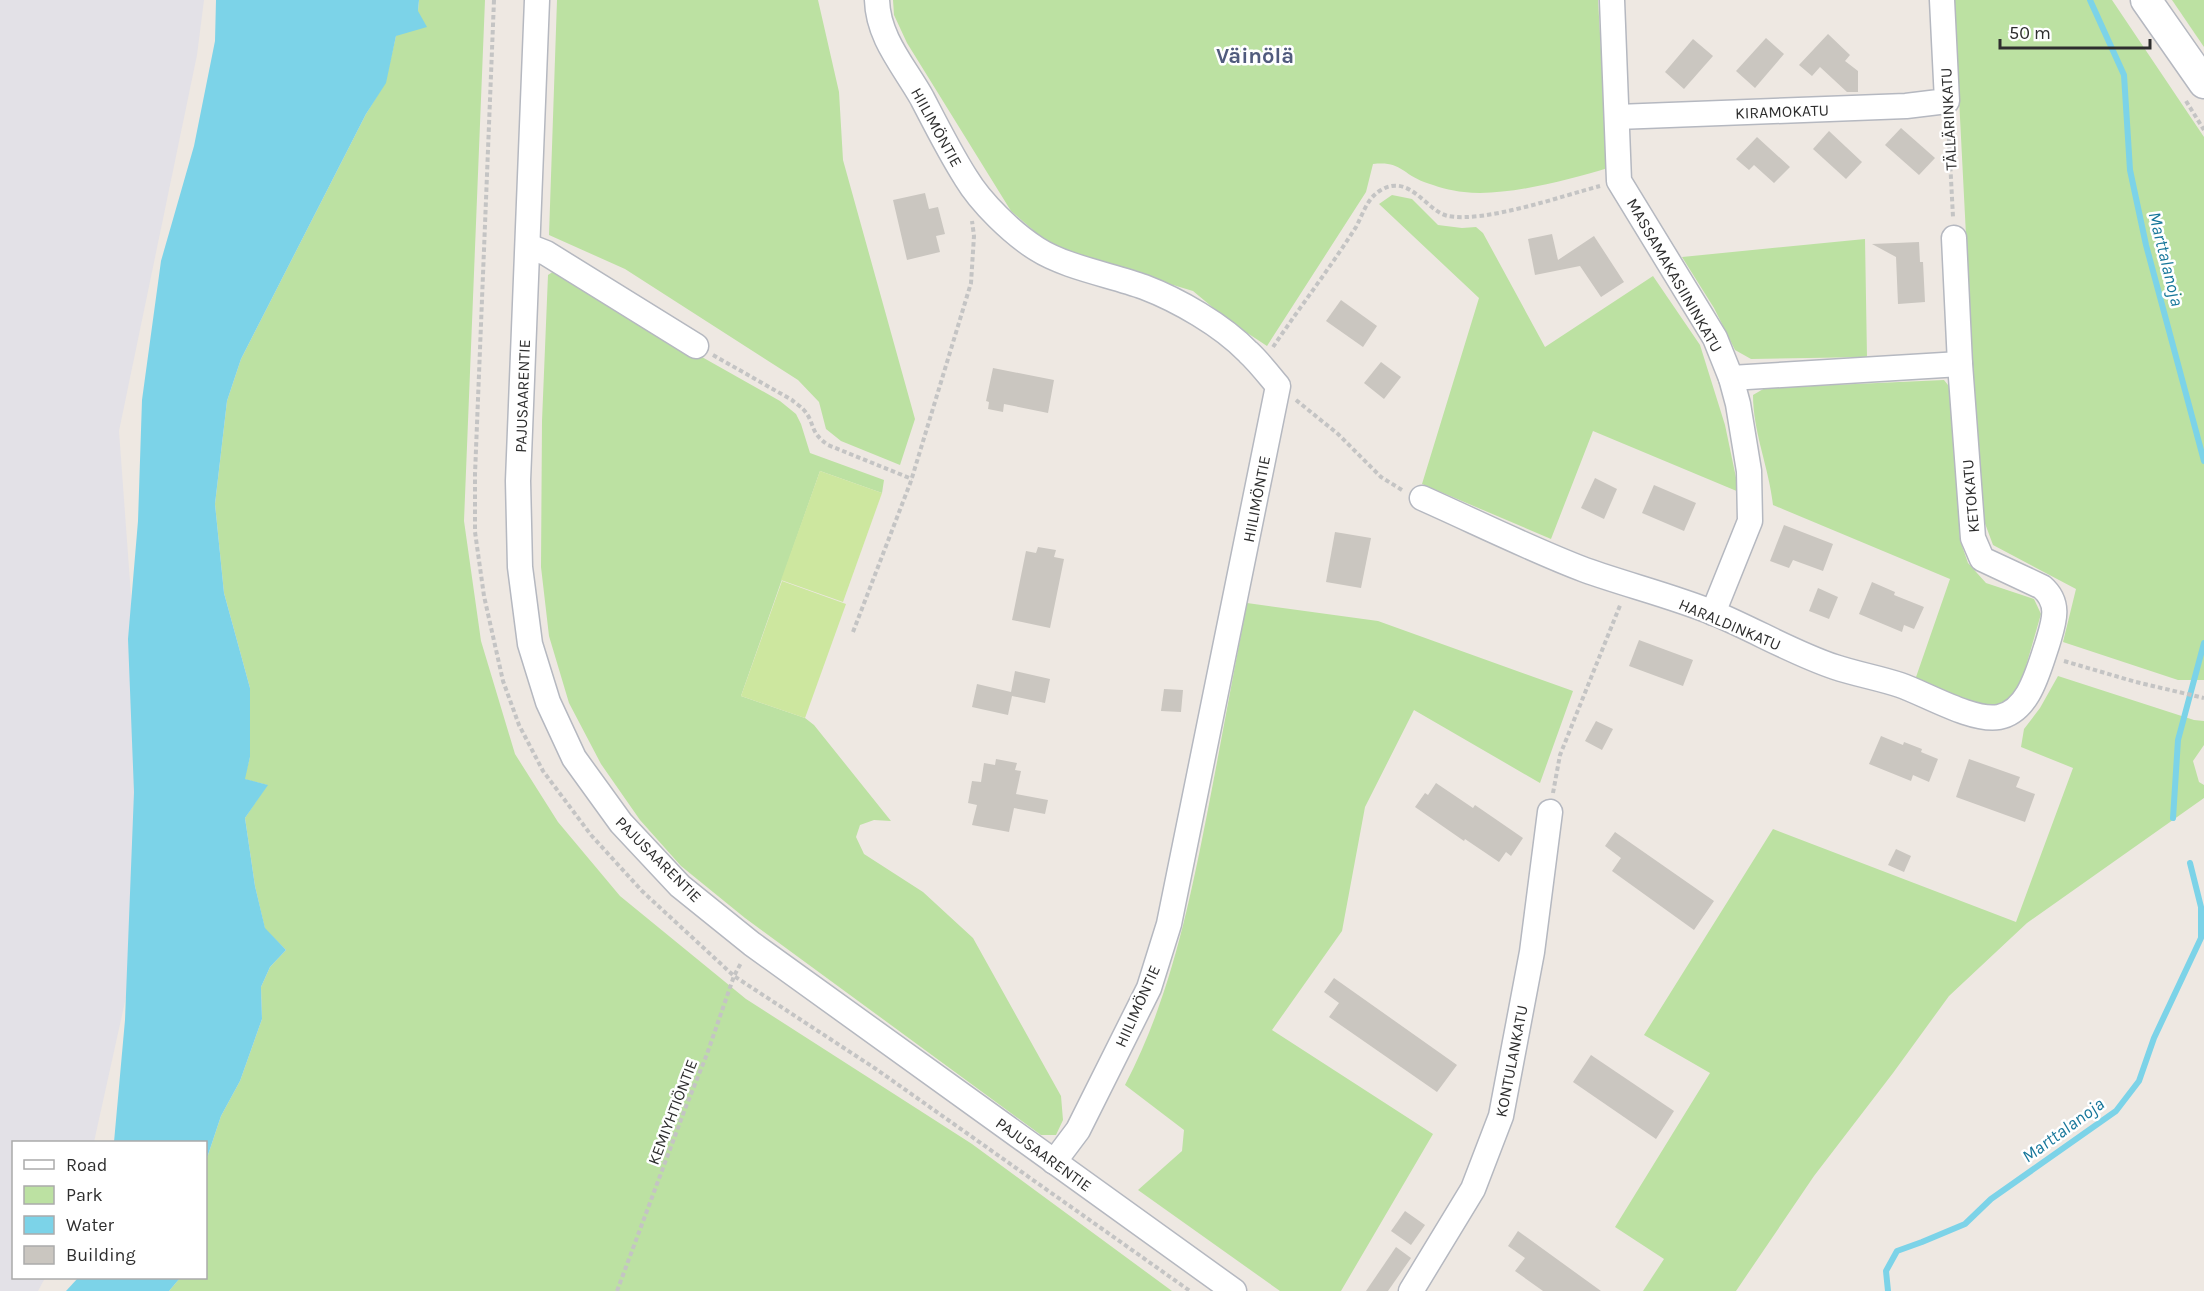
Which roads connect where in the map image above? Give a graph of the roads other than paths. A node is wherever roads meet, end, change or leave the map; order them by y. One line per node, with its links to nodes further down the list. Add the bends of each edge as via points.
1 (537, 0): 10 (street, PAJUSAARENTIE)
2 (877, 0): 18 (street, HIILIMÖNTIE, via 886,40 966,179 988,206 1035,248 1167,297 1232,337 1278,386 1169,924 1149,988 1078,1130)
3 (1612, 0): 8 (street, MASSAMAKASIININKATU)
4 (1942, 0): 7 (street, TÄLLÄRINKATU)
5 (2146, 0): 6 (street)
6 (2204, 83)
7 (1947, 101): 8 (street, KIRAMOKATU, via 1906,106)
8 (1617, 117): 13 (street, MASSAMAKASIININKATU, via 1619,181 1715,338)
9 (1954, 238): 12 (street, KETOKATU)
10 (528, 246): 11 (street); 18 (street, PAJUSAARENTIE, via 518,481 520,567 530,644 548,702 574,758 621,824 680,886 752,944)
11 (696, 345)
12 (1960, 364): 13 (street); 16 (street, KETOKATU, via 1973,538 1982,559 2033,582 2048,592 2055,606 2044,655 2023,702)
13 (1731, 378): 15 (street, MASSAMAKASIININKATU, via 1749,471 1751,511)
14 (1422, 498): 15 (street, HARALDINKATU, via 1572,564)
15 (1713, 613): 16 (street, HARALDINKATU, via 1801,654 1896,684 1973,715 1988,718)
16 (2009, 714)
17 (1550, 812): 20 (street, KONTULANKATU, via 1532,952 1501,1116 1473,1189)
18 (1054, 1162): 19 (street, PAJUSAARENTIE)
19 (1234, 1291)
20 (1411, 1291)

